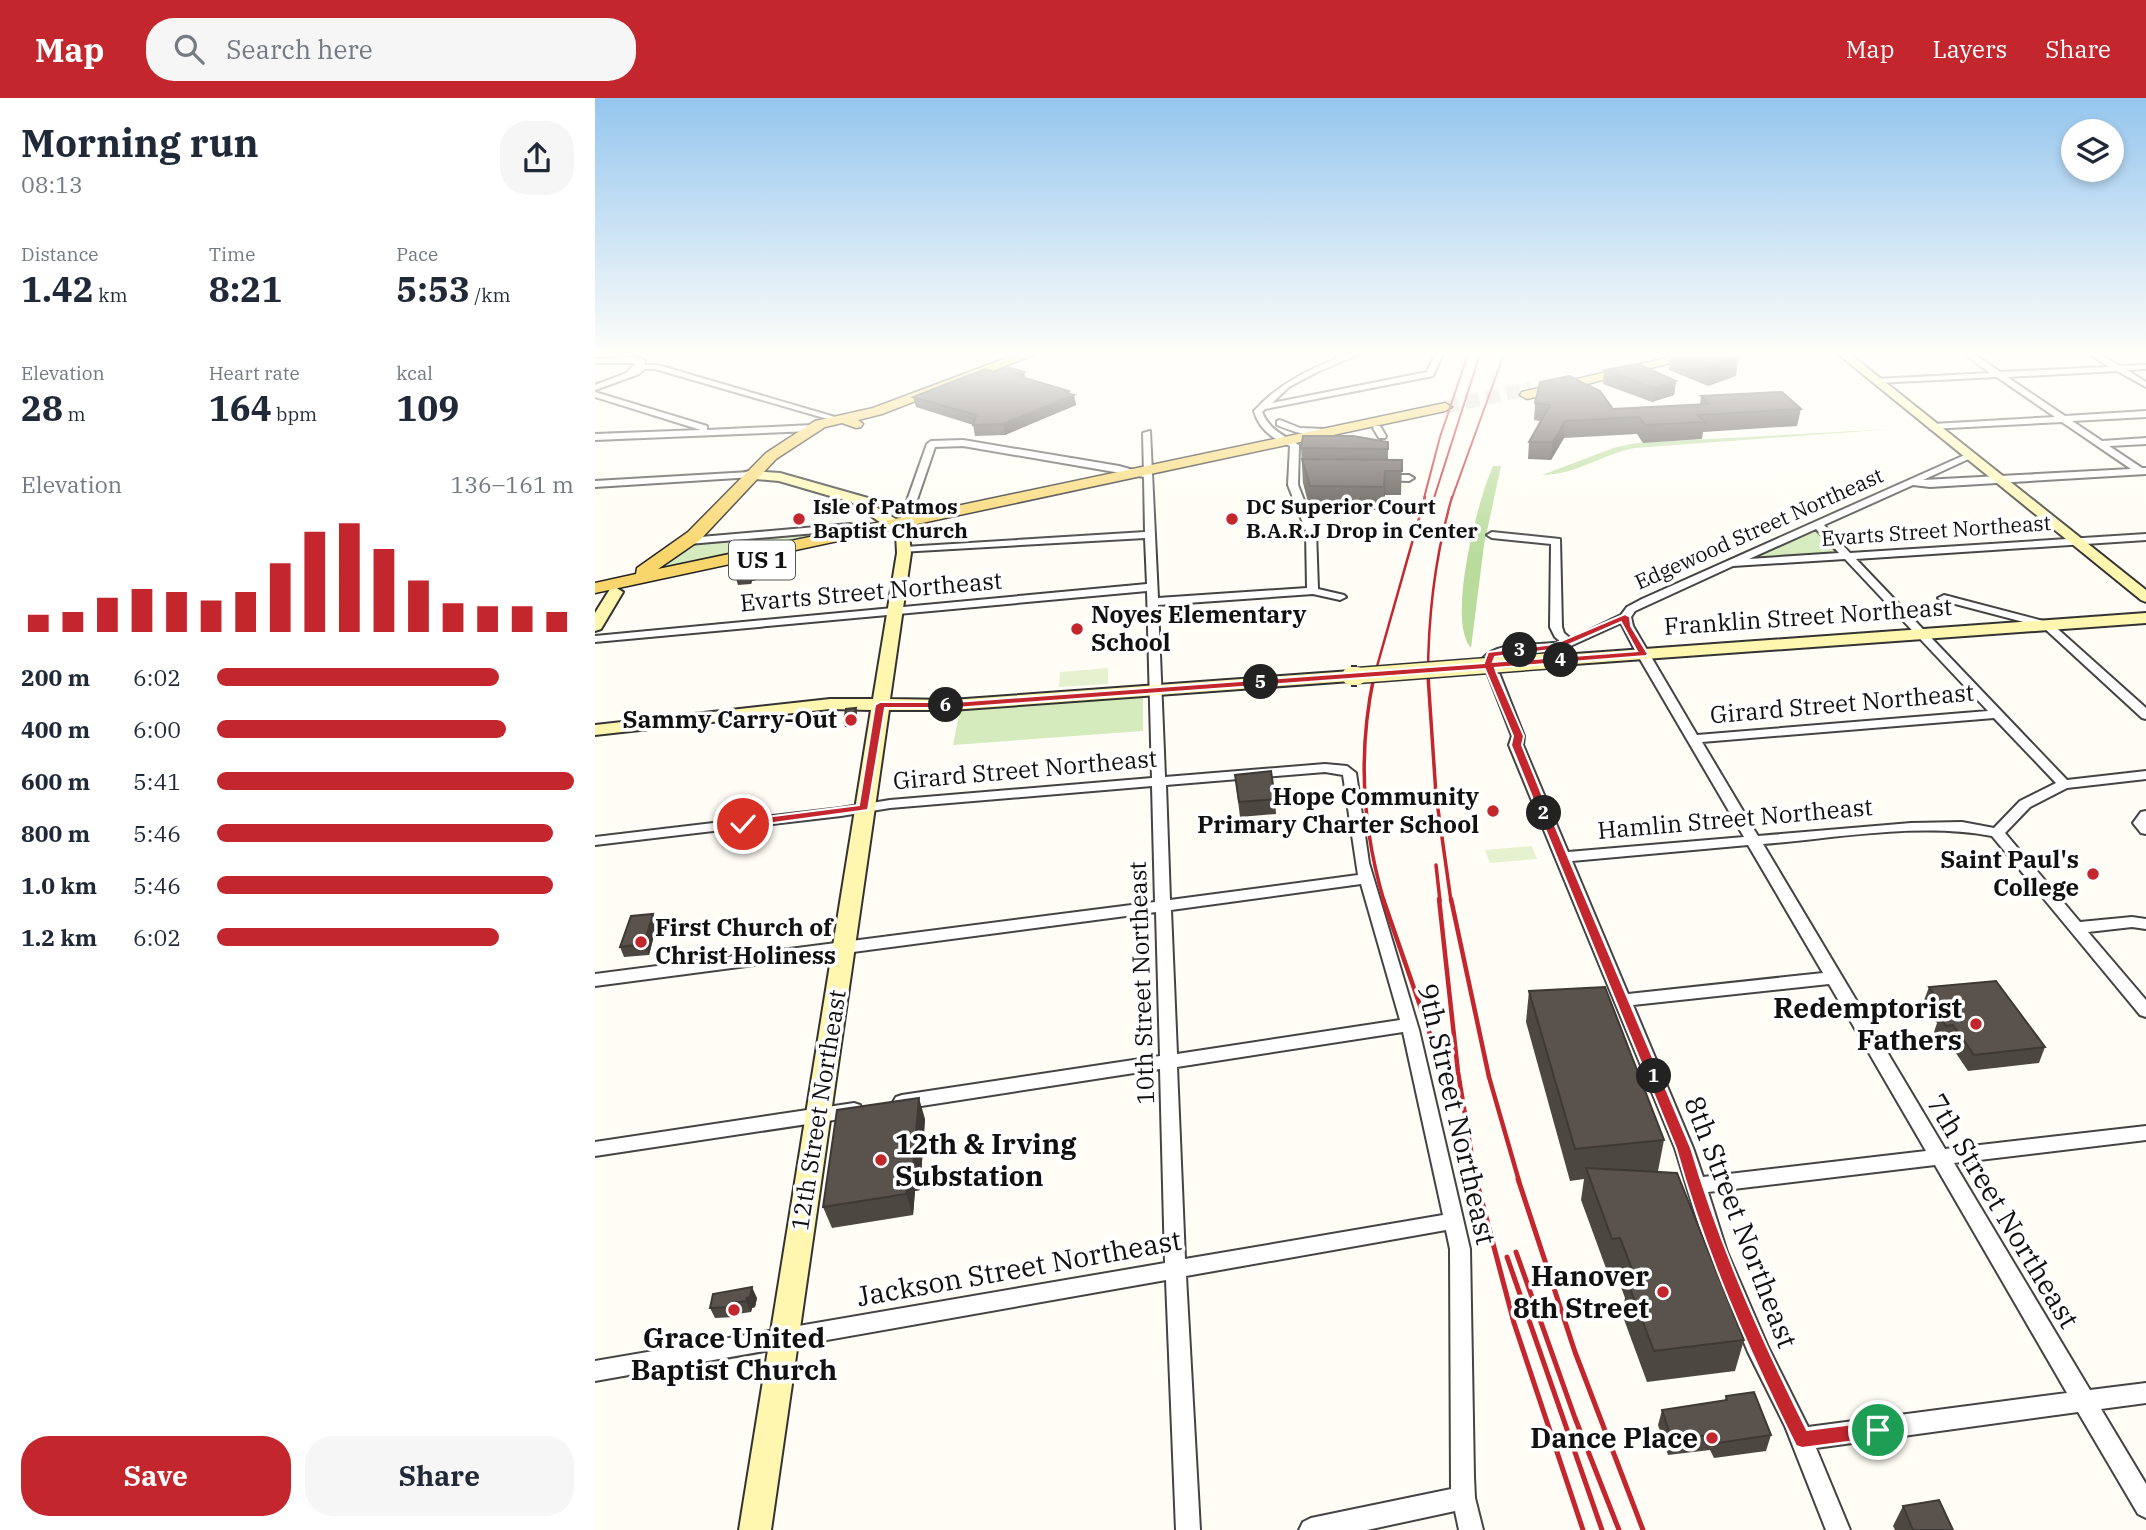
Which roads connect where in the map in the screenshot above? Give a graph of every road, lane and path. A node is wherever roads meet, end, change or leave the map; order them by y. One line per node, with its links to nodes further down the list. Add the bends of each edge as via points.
1 (681, 421): 15 (street)
2 (798, 421): 13 (street)
3 (847, 421): 13 (street); 13 (main road, via 842,432)
4 (1260, 421): 19 (street)
5 (1278, 421): 11 (street)
6 (1388, 421): 14 (main road, US 1)
7 (1412, 421): 16 (main road, US 1)
8 (1927, 421): 12 (street)
9 (2030, 421): 12 (street)
10 (2067, 421): 21 (street)
11 (1280, 423): 14 (street, via 1307,432); 19 (street)
12 (1933, 426): 22 (street)
13 (815, 427): 15 (street); 25 (main road)
14 (1340, 430): 19 (main road, US 1)
15 (704, 432): 18 (street)
16 (1379, 432): 19 (main road, US 1)
17 (1147, 433): 24 (street, 10th Street Northeast)
18 (595, 437)
19 (1293, 442): 24 (main road, US 1); 44 (street, via 1294,488 1311,531)
20 (2146, 442): 21 (street)
21 (2100, 444): 23 (street)
22 (1970, 456): 28 (street); 29 (street, Edgewood Street Northeast)
23 (2144, 472): 28 (street)
24 (1144, 474): 32 (main road, US 1); 32 (street, 12th Street Northeast, via 964,443 931,444); 34 (street, 10th Street Northeast)
25 (750, 475): 30 (street); 32 (street, via 780,477 857,500 889,522); 37 (main road)
26 (1369, 478): 27 (street)
27 (1409, 478)
28 (1999, 479): 29 (street); 38 (street)
29 (1909, 482): 31 (street, Edgewood Street Northeast)
30 (595, 484)
31 (1817, 524): 40 (street); 41 (street, Edgewood Street Northeast)
32 (902, 525): 33 (main road, US 1); 39 (street, 12th Street Northeast); 45 (main road, US 1)
33 (866, 531): 37 (street, via 850,527); 42 (main road, US 1)
34 (1150, 535): 39 (street); 46 (street, 10th Street Northeast)
35 (1492, 535): 58 (street, via 1556,541 1556,627)
36 (2146, 537): 38 (street, Evarts Street Northeast)
37 (689, 541): 42 (main road)
38 (2077, 541): 40 (street, Evarts Street Northeast); 49 (street)
39 (904, 550): 51 (street, 12th Street Northeast)
40 (1849, 556): 41 (street, Evarts Street Northeast); 56 (street)
41 (1728, 564): 52 (street, Edgewood Street Northeast, via 1633,607)
42 (632, 580): 43 (main road, US 1); 45 (main road)
43 (595, 587)
44 (1313, 591): 46 (street, Evarts Street Northeast); 48 (street, Evarts Street Northeast)
45 (615, 592): 47 (main road, US 1); 55 (street)
46 (1152, 594): 51 (street, Evarts Street Northeast); 61 (street, 10th Street Northeast)
47 (595, 596)
48 (1340, 597)
49 (2146, 597)
50 (1944, 598): 54 (street)
51 (894, 611): 57 (street, Evarts Street Northeast); 62 (street, 12th Street Northeast)
52 (1625, 617): 58 (street, Edgewood Street Northeast); 59 (street, 7th Street Northeast)
53 (2146, 618): 54 (street, Franklin Street Northeast)
54 (2047, 625): 56 (street, Franklin Street Northeast); 64 (street)
55 (595, 626)
56 (1921, 634): 59 (street, Franklin Street Northeast); 63 (street)
57 (595, 639)
58 (1568, 642): 60 (street, Edgewood Street Northeast, via 1497,652)
59 (1643, 654): 61 (street, Franklin Street Northeast, bridge); 66 (street, 7th Street Northeast)
60 (1488, 660): 77 (street, 8th Street Northeast, via 1518,736 1516,745)
61 (1156, 690): 62 (street, Franklin Street Northeast, via 955,705); 69 (street, 10th Street Northeast)
62 (880, 705): 65 (street, Franklin Street Northeast, via 830,704); 71 (street, 12th Street Northeast)
63 (1996, 714): 66 (street, Girard Street Northeast); 70 (street)
64 (2146, 715)
65 (595, 730)
66 (1693, 738): 76 (street, 7th Street Northeast)
67 (1335, 768): 69 (street, Girard Street Northeast); 78 (street, 9th Street Northeast, via 1351,776)
68 (2146, 775): 70 (street)
69 (1159, 781): 71 (street, Girard Street Northeast); 79 (street, 10th Street Northeast)
70 (2064, 784): 74 (street, via 2025,804)
71 (865, 808): 75 (street, Girard Street Northeast); 82 (street, 12th Street Northeast)
72 (2146, 816): 73 (street, via 2140,820)
73 (2146, 830)
74 (1997, 833): 76 (street, Hamlin Street Northeast, via 1962,826 1911,827); 81 (street)
75 (595, 841)
76 (1753, 841): 77 (street, Hamlin Street Northeast); 83 (street, 7th Street Northeast)
77 (1563, 857): 85 (street, 8th Street Northeast)
78 (1366, 879): 79 (street); 87 (street, 9th Street Northeast)
79 (1164, 906): 82 (street); 88 (street, 10th Street Northeast)
80 (2146, 925): 81 (street, via 2132,922)
81 (2075, 928): 86 (street)
82 (843, 948): 84 (street); 89 (street, 12th Street Northeast)
83 (1835, 978): 85 (street); 92 (street, 7th Street Northeast)
84 (595, 980)
85 (1622, 1000): 93 (street, 8th Street Northeast, via 1684,1148)
86 (2146, 1011)
87 (1409, 1026): 88 (street); 94 (street, 9th Street Northeast)
88 (1170, 1062): 89 (street); 95 (street, 10th Street Northeast)
89 (818, 1115): 91 (street); 96 (street, 12th Street Northeast)
90 (2146, 1133): 92 (street)
91 (595, 1149)
92 (1941, 1158): 93 (street); 99 (street, 7th Street Northeast)
93 (1695, 1186): 100 (street, 8th Street Northeast, via 1759,1352)
94 (1453, 1221): 95 (street, Jackson Street Northeast); 101 (street, 9th Street Northeast, via 1461,1265)
95 (1176, 1271): 96 (street, Jackson Street Northeast); 104 (street, 10th Street Northeast)
96 (785, 1338): 97 (street, Jackson Street Northeast); 103 (street, 12th Street Northeast)
97 (595, 1371)
98 (2146, 1393): 99 (street)
99 (2084, 1400): 100 (street); 102 (street, 7th Street Northeast)
100 (1802, 1439): 107 (street, 8th Street Northeast)
101 (1463, 1498): 105 (street); 106 (street, 9th Street Northeast)
102 (2146, 1506)
103 (755, 1530)
104 (1188, 1530)
105 (1311, 1530)
106 (1471, 1530)
107 (1838, 1530)

